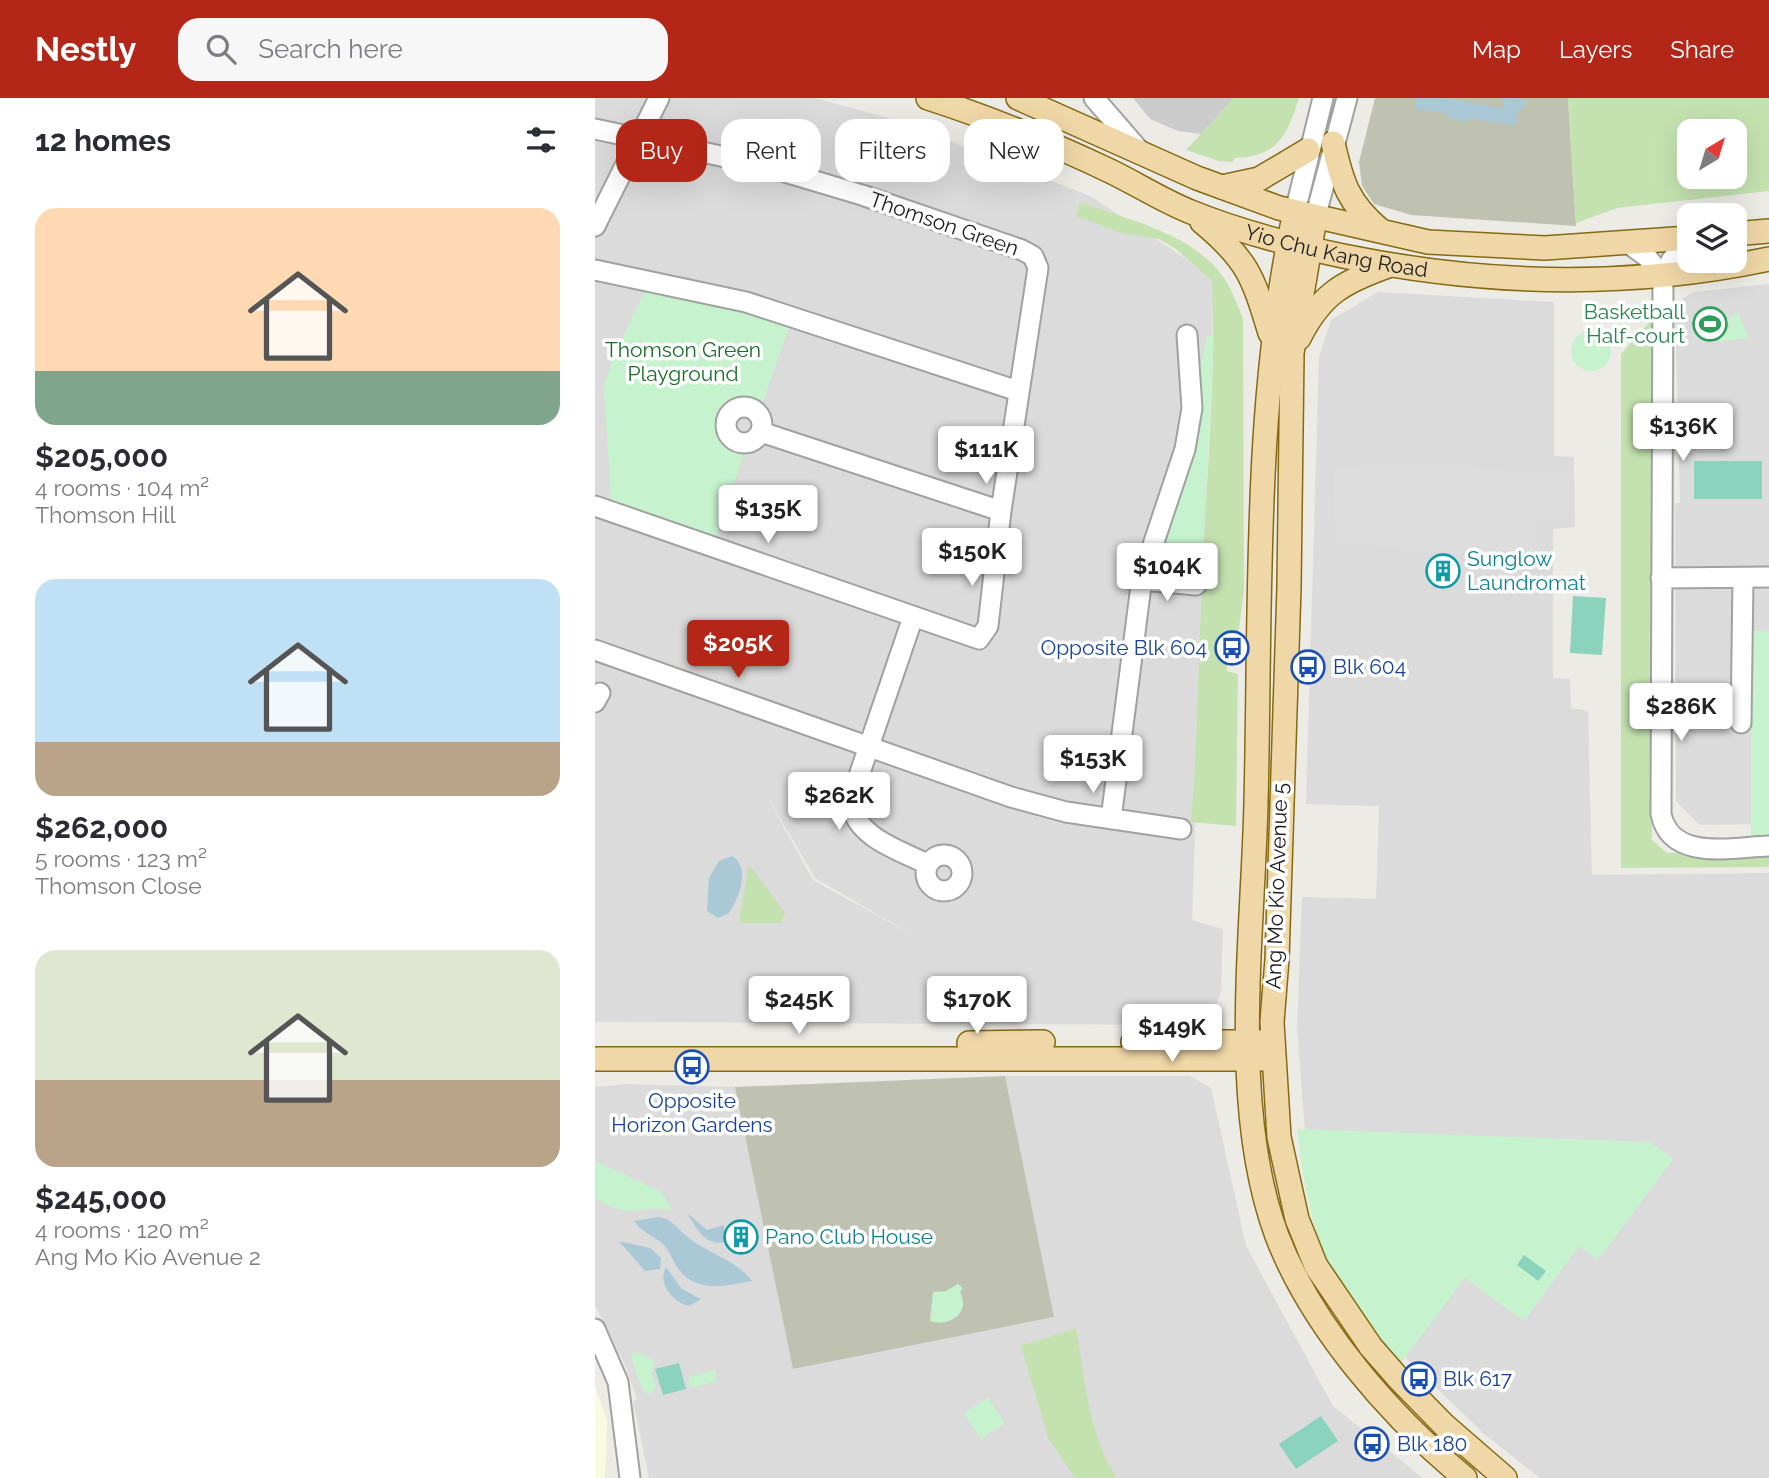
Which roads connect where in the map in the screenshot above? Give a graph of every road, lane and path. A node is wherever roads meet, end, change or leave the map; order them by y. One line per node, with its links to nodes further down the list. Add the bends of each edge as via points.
1 (659, 98): 8 (street)
2 (928, 98): 17 (main road, Yio Chu Kang Road, via 1038,139)
3 (1018, 98): 7 (main road, Yio Chu Kang Road)
4 (1094, 98): 14 (street)
5 (1323, 98): 12 (street)
6 (1347, 98): 11 (street)
7 (1045, 102): 14 (main road, Yio Chu Kang Road)
8 (649, 119)
9 (595, 129): 10 (street, Thomson Green)
10 (616, 133)
11 (1333, 143): 18 (street); 20 (main road, via 1348,195)
12 (1308, 150): 16 (main road, via 1259,178); 18 (street)
13 (707, 153): 34 (street, Thomson Green, via 862,195 1033,256 1038,268)
14 (1142, 154): 16 (main road, Yio Chu Kang Road)
15 (618, 182): 19 (street)
16 (1222, 187): 18 (main road, Yio Chu Kang Road)
17 (1189, 211): 25 (main road, Yio Chu Kang Road); 32 (main road, via 1232,247 1249,270)
18 (1305, 215): 20 (main road, Yio Chu Kang Road); 25 (main road, Ang Mo Kio Avenue 5)
19 (595, 226)
20 (1380, 230): 24 (main road, Yio Chu Kang Road, via 1428,242 1545,248)
21 (1769, 231): 22 (main road)
22 (1747, 233)
23 (1677, 239): 24 (main road, Yio Chu Kang Road)
24 (1628, 243): 30 (street)
25 (1298, 246): 28 (main road, Yio Chu Kang Road); 32 (main road, Ang Mo Kio Avenue 5); 33 (main road, Ang Mo Kio Avenue 5)
26 (1677, 255): 30 (street)
27 (1769, 260): 30 (main road, Yio Chu Kang Road)
28 (1388, 266): 30 (main road, Yio Chu Kang Road, via 1531,281); 33 (main road, via 1333,290 1305,325)
29 (595, 270): 34 (street, via 746,302)
30 (1663, 277): 39 (street)
31 (1187, 335): 41 (street, via 1192,408 1185,449)
32 (1272, 339): 54 (main road, Ang Mo Kio Avenue 5)
33 (1292, 353): 52 (main road, Ang Mo Kio Avenue 5)
34 (1018, 391): 37 (street, Thomson Green)
35 (761, 432): 37 (street)
36 (595, 506): 43 (street, Thomson Green)
37 (1001, 511): 43 (street, Thomson Green, via 988,626 983,636 973,639)
38 (1769, 577): 40 (street)
39 (1661, 578): 40 (street); 49 (street, via 1661,814 1665,829 1675,841 1691,847)
40 (1743, 579): 45 (street)
41 (1142, 580): 42 (street); 47 (street)
42 (1196, 585)
43 (913, 617): 46 (street)
44 (595, 650): 46 (street)
45 (1741, 723)
46 (867, 749): 47 (street, via 1011,797); 50 (street, via 850,802 852,816 863,831)
47 (1111, 819): 48 (street)
48 (1181, 829)
49 (1769, 846)
50 (927, 864)
51 (595, 1044): 53 (main road)
52 (1274, 1050): 54 (main road); 61 (main road, Ang Mo Kio Avenue 5, via 1279,1138 1287,1183 1316,1266 1391,1371)
53 (1009, 1051): 54 (main road); 55 (main road)
54 (1248, 1051): 60 (main road, Ang Mo Kio Avenue 5, via 1254,1143 1265,1195 1277,1236 1301,1287 1374,1387 1425,1444)
55 (595, 1059)
56 (595, 1329): 59 (street, via 618,1382)
57 (595, 1349): 58 (street, via 610,1384)
58 (621, 1478)
59 (630, 1478)
60 (1465, 1478)
61 (1505, 1478)

